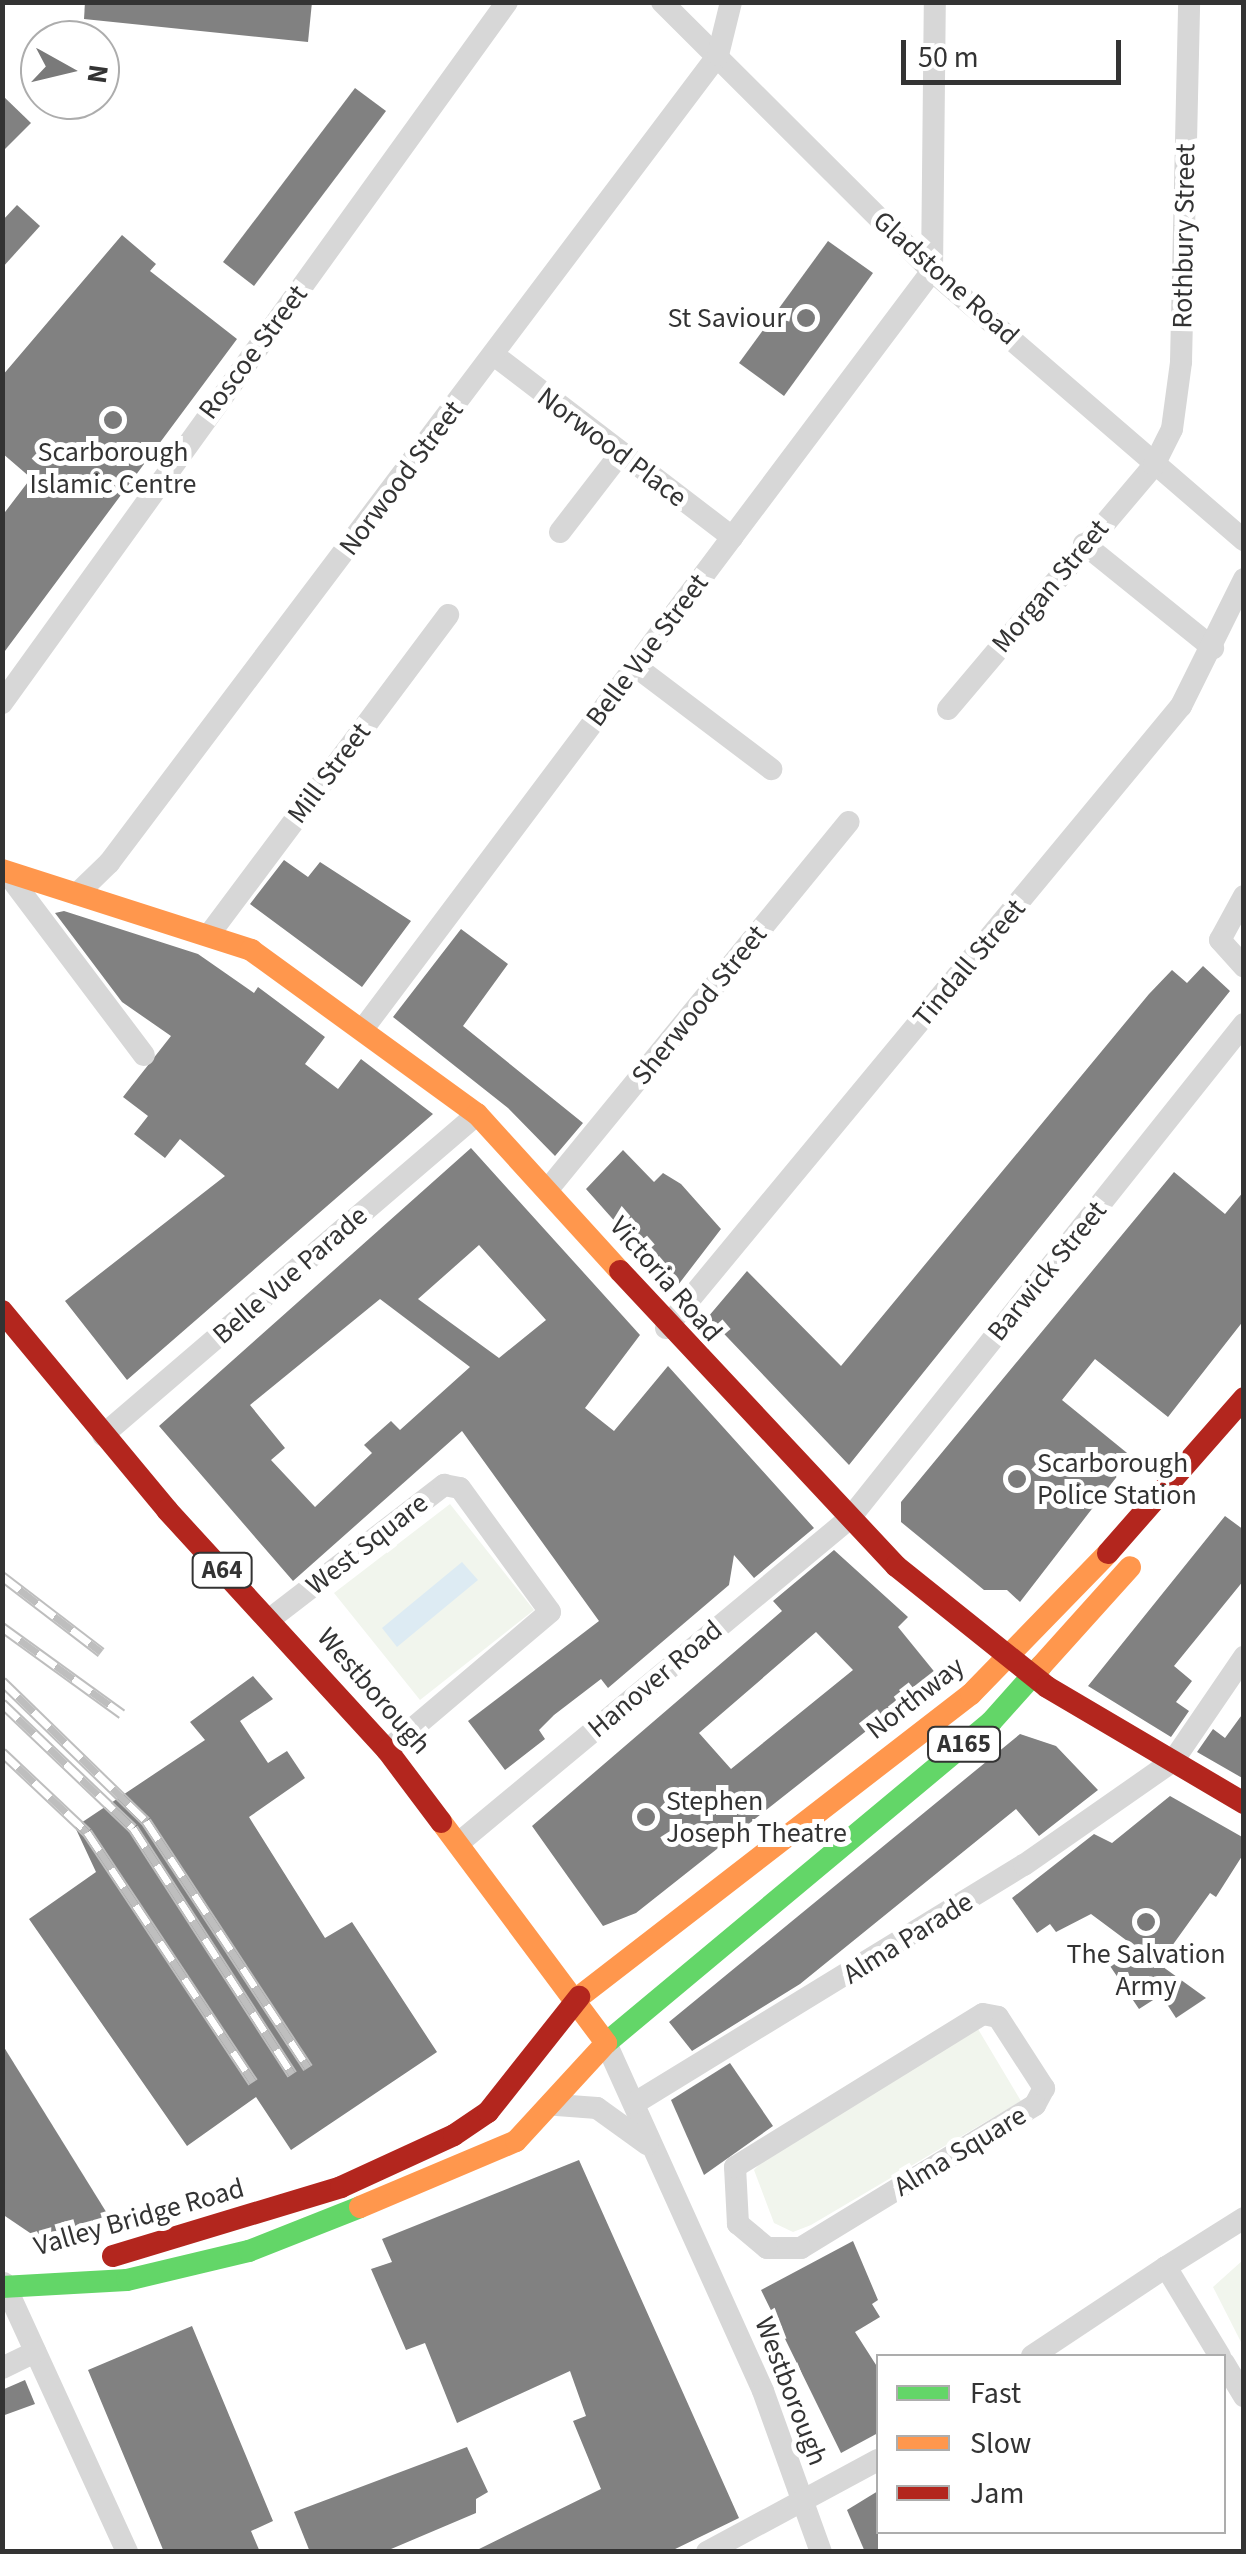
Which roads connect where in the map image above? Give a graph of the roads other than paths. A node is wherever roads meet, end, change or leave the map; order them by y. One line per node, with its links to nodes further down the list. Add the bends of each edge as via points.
1 (507, 2): 19 (street, Roscoe Street)
2 (662, 2): 6 (street, Gladstone Road)
3 (732, 2): 6 (street)
4 (935, 2): 7 (street)
5 (1189, 2): 10 (street, Rothbury Street, via 1181,362 1172,429)
6 (718, 55): 7 (street, Gladstone Road); 8 (street, Norwood Street)
7 (932, 271): 10 (street, Gladstone Road); 12 (street, Belle Vue Street)
8 (494, 355): 9 (street, Norwood Place); 24 (street, Norwood Street, via 109,863)
9 (620, 454): 11 (street); 12 (street, Norwood Place)
10 (1154, 465): 13 (street, Gladstone Road); 14 (street, Morgan Street)
11 (560, 532)
12 (732, 537): 18 (street, Belle Vue Street)
13 (1244, 540)
14 (1084, 544): 17 (street); 20 (street, Morgan Street)
15 (1244, 579): 17 (street, Tindall Street)
16 (448, 615): 26 (street, Mill Street)
17 (1213, 648): 34 (street, Tindall Street, via 1181,706)
18 (635, 666): 21 (street); 29 (street, Belle Vue Street)
19 (2, 703)
20 (948, 709)
21 (771, 769)
22 (849, 822): 32 (street, Sherwood Street)
23 (4, 871): 24 (main road, Victoria Road); 30 (street)
24 (77, 894): 26 (main road, Victoria Road)
25 (1244, 896): 27 (street, via 1220,940)
26 (211, 932): 29 (main road, Victoria Road, via 251,950)
27 (1244, 967)
28 (1244, 1024): 38 (street, Barwick Street)
29 (363, 1029): 31 (main road, Victoria Road)
30 (144, 1055)
31 (477, 1114): 32 (main road, Victoria Road); 36 (street, Belle Vue Parade)
32 (550, 1188): 34 (main road, Victoria Road)
33 (2, 1311): 36 (main road, Westborough / A64)
34 (666, 1328): 38 (main road, Victoria Road)
35 (1244, 1398): 41 (main road, Northway / A165)
36 (103, 1435): 39 (main road, Westborough / A64)
37 (1244, 1436): 42 (main road, A165)
38 (850, 1518): 41 (main road, Victoria Road); 46 (street, Hanover Road)
39 (270, 1619): 43 (main road, Westborough / A64); 43 (street, West Square, via 444,1485 460,1488 550,1612)
40 (1244, 1657): 44 (street)
41 (1010, 1658): 42 (main road, Victoria Road); 47 (main road, Northway / A165)
42 (1036, 1678): 44 (main road, Victoria Road); 48 (main road, A165)
43 (387, 1750): 46 (main road, Westborough / A64)
44 (1173, 1761): 45 (main road, Victoria Road); 49 (street, Alma Parade, via 788,2013)
45 (1244, 1803)
46 (461, 1841): 47 (main road, Westborough / A64)
47 (579, 1997): 48 (main road, Westborough / A64); 56 (main road, Valley Bridge Road / A165, via 488,2112 421,2153 342,2187)
48 (606, 2042): 49 (street, Westborough); 50 (main road, Valley Bridge Road / A165)
49 (635, 2103): 51 (street, Westborough)
50 (556, 2105): 51 (street, Westborough, via 597,2108); 56 (main road, Valley Bridge Road / A165, via 501,2148 249,2251 127,2280)
51 (650, 2146): 54 (street, Westborough)
52 (1244, 2218): 55 (street)
53 (738, 2224): 53 (street, Alma Square, via 735,2167 982,2014 998,2016 1044,2088 1035,2106 801,2248 767,2248); 54 (street)
54 (699, 2247): 64 (street, Westborough, via 763,2391)
55 (1166, 2266): 58 (street); 59 (street)
56 (4, 2285): 57 (street)
57 (36, 2352): 61 (street); 65 (street)
58 (1035, 2354)
59 (1218, 2354)
60 (1226, 2367): 62 (street)
61 (2, 2368)
62 (1244, 2396)
63 (876, 2461): 64 (street, via 832,2491)
64 (800, 2502): 66 (street); 67 (street, Westborough)
65 (127, 2552)
66 (708, 2552)
67 (822, 2552)

